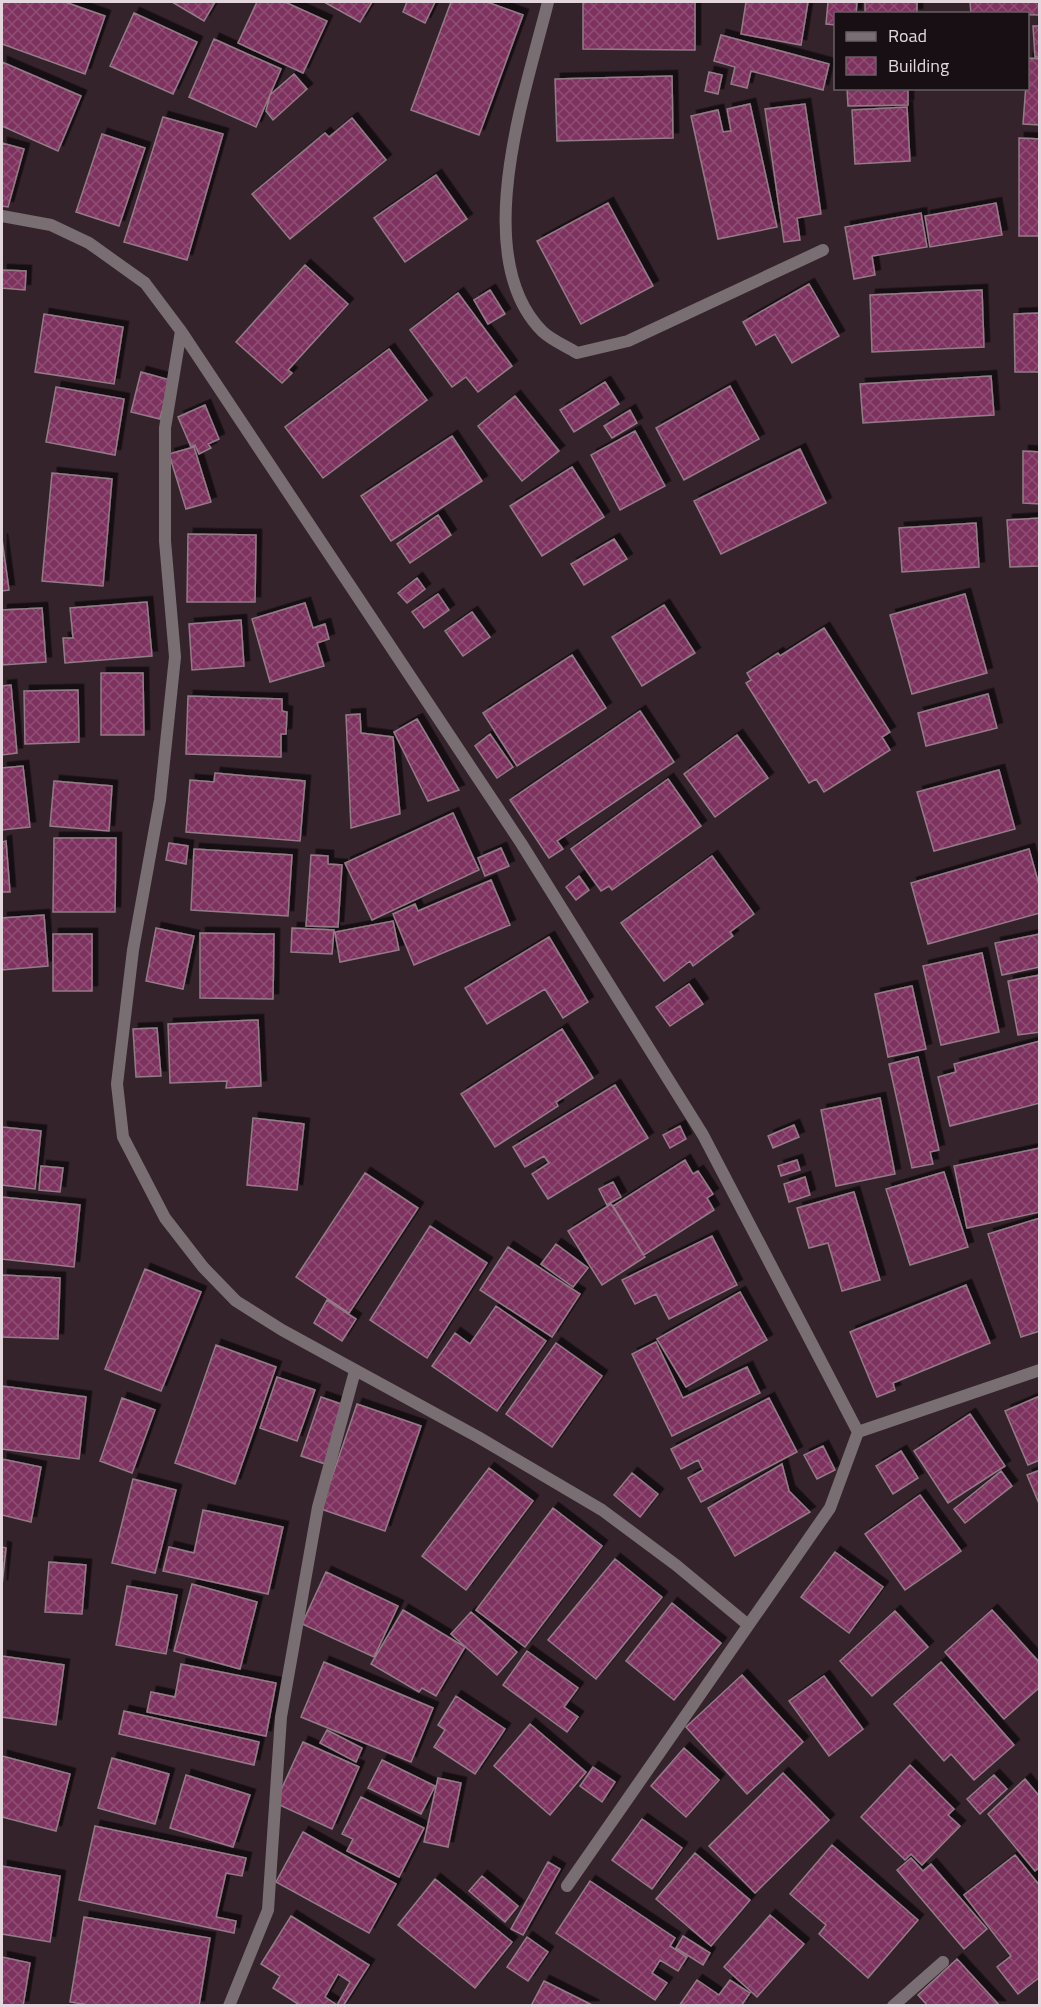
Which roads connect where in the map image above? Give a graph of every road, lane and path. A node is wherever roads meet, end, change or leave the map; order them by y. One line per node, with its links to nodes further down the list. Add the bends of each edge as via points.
1 (548, 2): 3 (street, via 515,133 505,196 505,230 517,292 543,331 577,353 628,341)
2 (2, 216): 4 (street, via 51,225 89,243 145,283)
3 (823, 250)
4 (181, 331): 6 (street, via 165,428 165,541 175,657 160,800 133,950 117,1084 123,1137 165,1218 236,1301); 7 (street, via 521,843 703,1135)
5 (1040, 1370): 7 (street)
6 (355, 1371): 8 (street, via 602,1510 676,1564); 11 (street, via 318,1506 281,1717 268,1910)
7 (858, 1432): 8 (street, via 830,1508)
8 (747, 1624): 9 (street)
9 (567, 1886)
10 (943, 1962): 12 (street)
11 (229, 2006)
12 (893, 2006)

